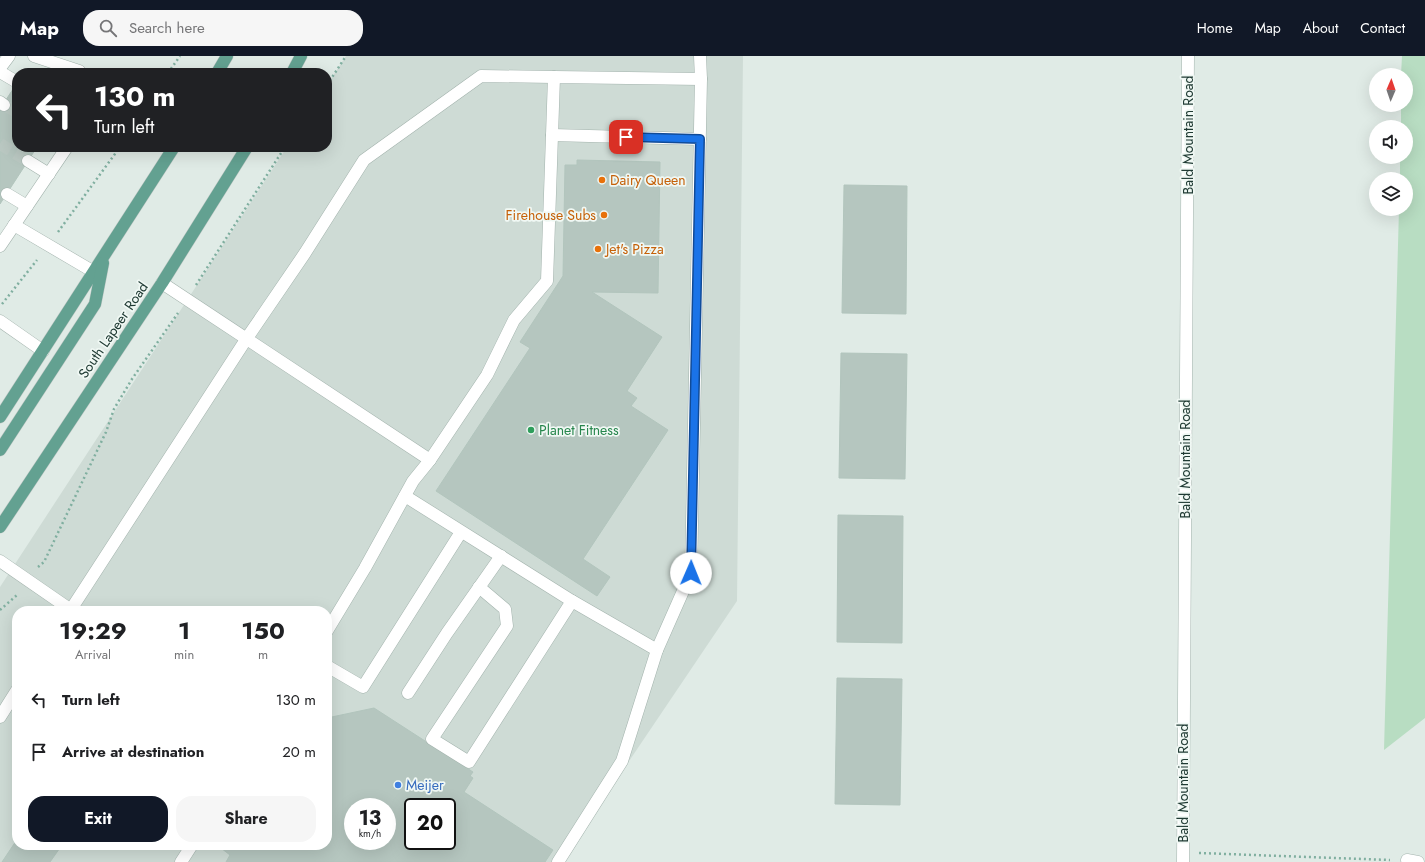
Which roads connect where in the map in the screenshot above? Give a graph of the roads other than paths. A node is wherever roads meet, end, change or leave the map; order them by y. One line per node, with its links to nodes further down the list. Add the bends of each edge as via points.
1 (10, 56): 8 (street)
2 (34, 56): 7 (street)
3 (227, 56): 10 (main road)
4 (301, 56): 11 (main road)
5 (700, 56): 15 (street)
6 (1188, 56): 52 (street, Bald Mountain Road)
7 (50, 59): 9 (street)
8 (0, 68)
9 (72, 68)
10 (220, 68)
11 (295, 68)
12 (0, 72): 14 (street)
13 (554, 77): 15 (street); 16 (street); 31 (street, via 481,76 364,160 306,253)
14 (12, 79)
15 (702, 79): 17 (street)
16 (552, 135): 17 (street); 35 (street, via 547,281 514,320 487,375)
17 (700, 139): 46 (street, via 691,573)
18 (64, 152): 22 (street)
19 (171, 152): 27 (main road)
20 (244, 152): 29 (main road, South Lapeer Road)
21 (28, 161): 22 (street)
22 (49, 174): 24 (street)
23 (8, 194): 24 (street)
24 (27, 206): 25 (street)
25 (14, 225): 26 (street); 28 (street)
26 (2, 238)
27 (103, 258): 28 (main road); 34 (main road, via 95,304)
28 (94, 272): 32 (main road)
29 (162, 283): 31 (street); 37 (main road, South Lapeer Road)
30 (0, 321): 32 (street)
31 (247, 338): 35 (street); 44 (street)
32 (43, 351): 33 (main road)
33 (0, 416)
34 (0, 450)
35 (430, 460): 36 (street)
36 (405, 496): 38 (street); 45 (street)
37 (0, 527)
38 (461, 532): 39 (street); 47 (street, via 363,687)
39 (501, 556): 41 (street); 42 (street)
40 (0, 561): 43 (street)
41 (479, 587): 42 (street, via 505,609 507,626 432,739 469,762); 48 (street)
42 (572, 601): 46 (street)
43 (65, 606)
44 (74, 606)
45 (332, 623)
46 (657, 650): 54 (street, via 622,761)
47 (332, 669)
48 (408, 693)
49 (12, 698): 50 (street)
50 (0, 717)
51 (189, 850): 53 (street)
52 (1183, 857)
53 (181, 862)
54 (558, 862)

